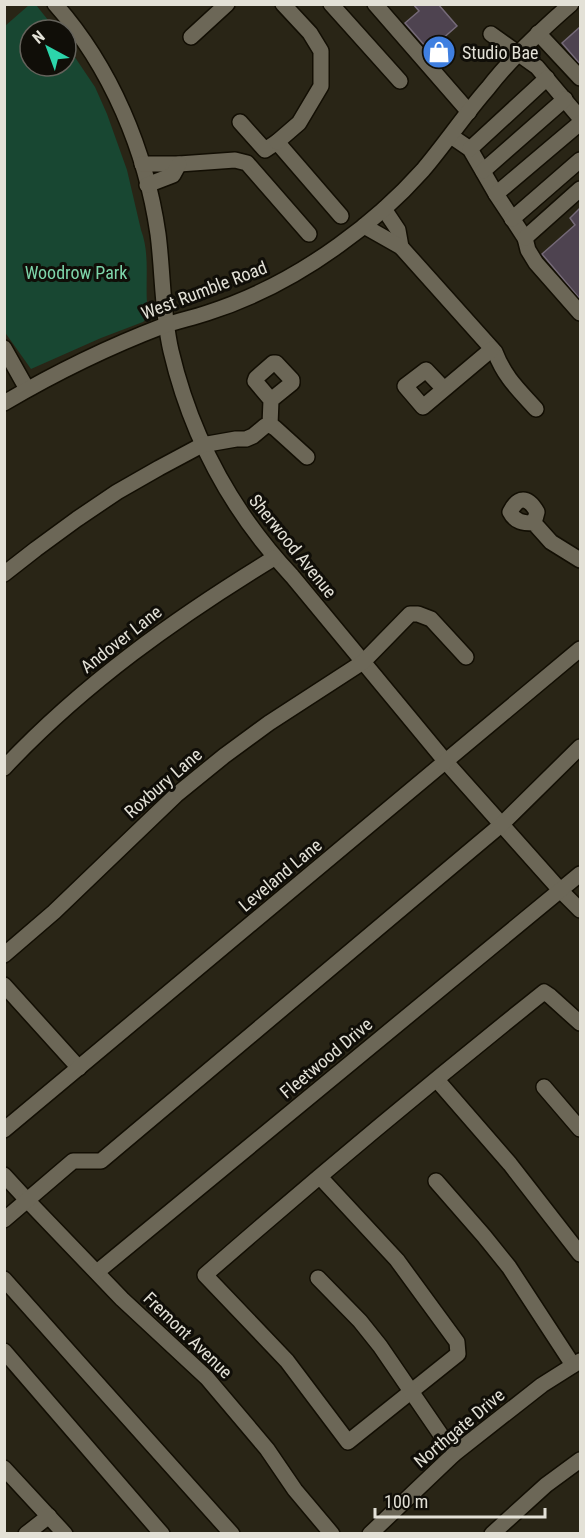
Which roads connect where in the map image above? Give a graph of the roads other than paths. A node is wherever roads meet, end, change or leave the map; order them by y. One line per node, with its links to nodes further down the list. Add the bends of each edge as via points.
1 (55, 4): 25 (street, Sherwood Avenue, via 101,69)
2 (227, 4): 9 (street)
3 (283, 4): 20 (street, via 321,51 321,86 299,123)
4 (331, 4): 13 (street)
5 (375, 4): 15 (street)
6 (568, 5): 7 (street, West Rumble Road)
7 (538, 33): 10 (street, West Rumble Road); 12 (street)
8 (491, 34): 10 (street)
9 (191, 37)
10 (518, 54): 11 (street); 15 (street, West Rumble Road)
11 (547, 78): 14 (street); 21 (street)
12 (580, 78)
13 (400, 81)
14 (565, 99): 16 (street); 26 (street)
15 (469, 112): 19 (street, West Rumble Road)
16 (580, 118)
17 (240, 122): 20 (street)
18 (580, 123): 29 (street)
19 (451, 136): 21 (street); 30 (street, West Rumble Road)
20 (271, 146): 23 (street); 31 (street)
21 (470, 149): 26 (street)
22 (580, 160): 32 (street)
23 (248, 163): 24 (street, via 235,160); 34 (street)
24 (179, 164): 25 (street); 27 (street, via 173,175)
25 (142, 165): 27 (street, Sherwood Avenue)
26 (483, 171): 29 (street)
27 (147, 185): 38 (street, Sherwood Avenue, via 158,234)
28 (580, 189): 35 (street)
29 (496, 194): 32 (street)
30 (384, 209): 33 (street, West Rumble Road); 36 (street, via 398,230)
31 (341, 216)
32 (512, 219): 35 (street)
33 (364, 226): 36 (street); 38 (street, West Rumble Road, via 280,282 207,313)
34 (309, 234)
35 (525, 238): 37 (street, via 536,263)
36 (401, 247): 40 (street)
37 (580, 314)
38 (166, 325): 41 (street, West Rumble Road); 47 (street, Sherwood Avenue, via 178,380)
39 (4, 348): 41 (street)
40 (492, 348): 42 (street); 45 (street, via 507,377)
41 (27, 389): 44 (street, West Rumble Road)
42 (444, 389)
43 (271, 400): 46 (street)
44 (4, 403)
45 (536, 409)
46 (270, 425): 47 (street, via 246,439); 48 (street)
47 (202, 445): 50 (street, Sherwood Avenue, via 227,492); 52 (street, via 93,508)
48 (307, 457)
49 (534, 523): 51 (street, via 551,542)
50 (274, 558): 55 (street, Sherwood Avenue); 58 (street, Andover Lane, via 140,647 55,718)
51 (580, 560)
52 (4, 574)
53 (580, 649): 57 (street, Leveland Lane)
54 (466, 657): 55 (street, Roxbury Lane, via 431,619 410,614)
55 (363, 662): 57 (street, Sherwood Avenue); 63 (street, Roxbury Lane, via 269,723 176,795)
56 (580, 747): 59 (street)
57 (446, 762): 59 (street, Sherwood Avenue); 66 (street, Leveland Lane)
58 (4, 768)
59 (502, 824): 61 (street, Sherwood Avenue); 74 (street, via 101,1161 73,1161)
60 (580, 874): 61 (street, Fleetwood Drive)
61 (560, 890): 62 (street, Sherwood Avenue); 77 (street, Fleetwood Drive)
62 (580, 910)
63 (4, 955)
64 (4, 985): 66 (street)
65 (580, 1023): 67 (street, via 544,992)
66 (79, 1068): 70 (street, Leveland Lane)
67 (437, 1080): 72 (street); 76 (street, via 510,1164)
68 (544, 1087): 69 (street)
69 (580, 1129)
70 (4, 1130)
71 (4, 1175): 74 (street, Fremont Avenue)
72 (320, 1177): 82 (street, via 397,1260 457,1342 458,1354); 82 (street, via 205,1275 287,1361 348,1442)
73 (436, 1181): 81 (street, via 484,1236)
74 (27, 1200): 75 (street); 77 (street, Fremont Avenue)
75 (4, 1220)
76 (580, 1254)
77 (97, 1272): 91 (street, Fremont Avenue, via 207,1378)
78 (318, 1278): 82 (street, via 360,1321)
79 (4, 1279): 90 (street)
80 (6, 1355): 89 (street)
81 (577, 1363): 83 (street, Northgate Drive, via 542,1385)
82 (412, 1392): 83 (street)
83 (454, 1454): 92 (street, Northgate Drive)
84 (580, 1460): 93 (street)
85 (4, 1468): 86 (street)
86 (50, 1516): 87 (street); 88 (street)
87 (26, 1533)
88 (65, 1533)
89 (162, 1533)
90 (232, 1533)
91 (332, 1533)
92 (370, 1533)
93 (492, 1533)

